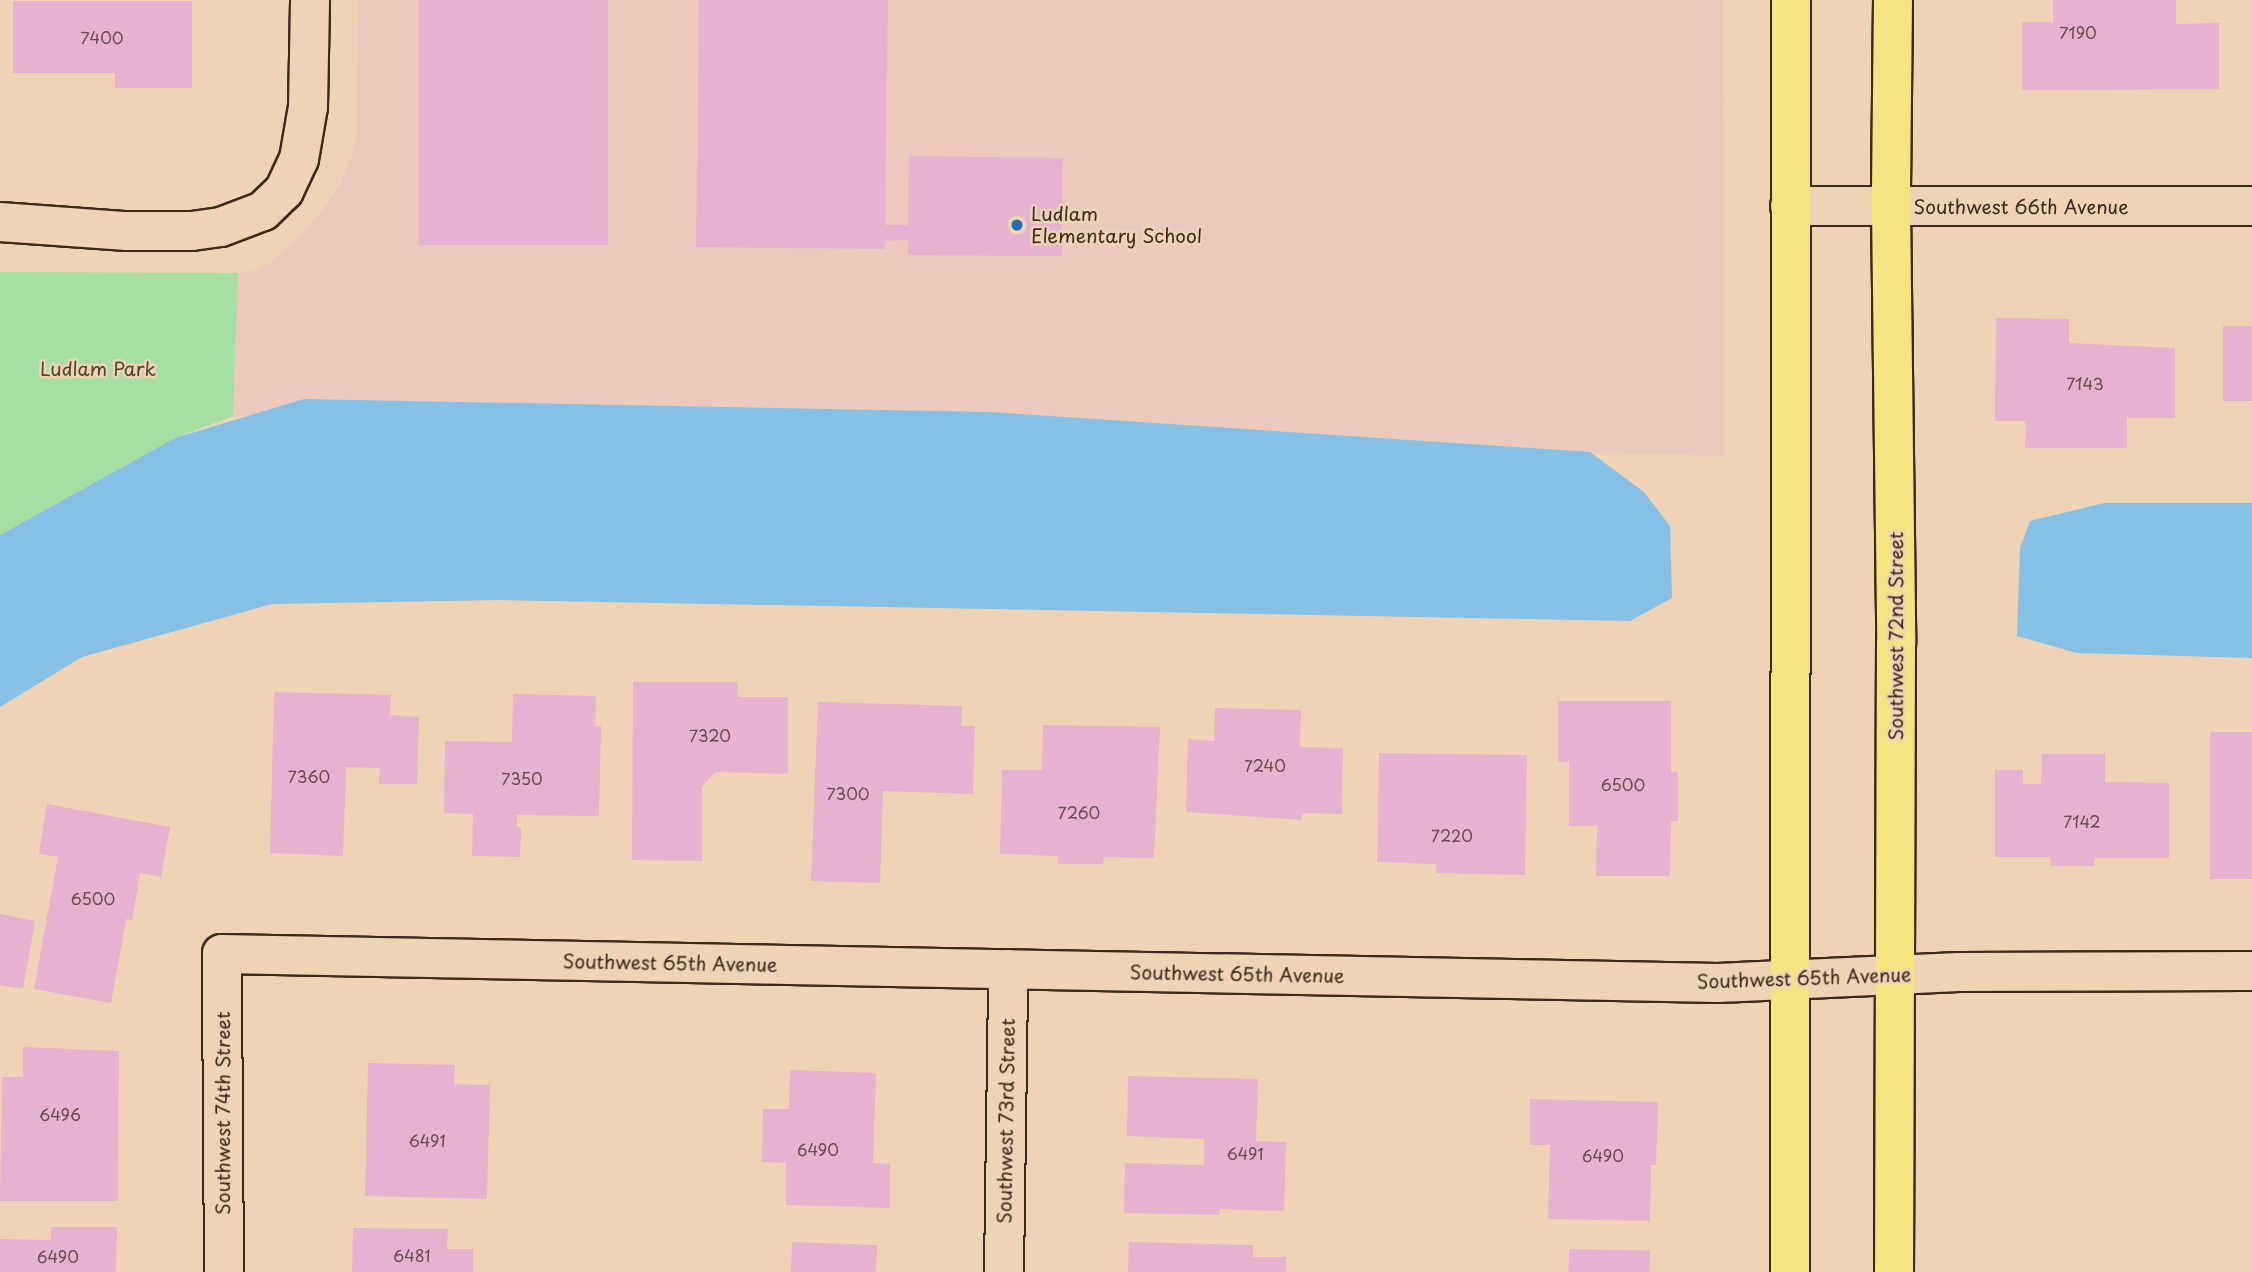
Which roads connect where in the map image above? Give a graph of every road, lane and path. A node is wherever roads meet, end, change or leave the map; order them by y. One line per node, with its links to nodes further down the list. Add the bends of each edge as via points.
1 (310, 0): 7 (street, via 308,107 299,159 284,191 263,211 192,231)
2 (1791, 0): 4 (main road)
3 (1893, 0): 6 (main road, Southwest 72nd Street)
4 (1790, 206): 6 (street, Southwest 66th Avenue); 12 (main road)
5 (2252, 206): 6 (street, Southwest 66th Avenue)
6 (1891, 207): 11 (main road, Southwest 72nd Street)
7 (0, 222)
8 (222, 954): 9 (street, Southwest 65th Avenue); 13 (street, Southwest 74th Street)
9 (1008, 970): 12 (street, Southwest 65th Avenue, via 1718,983); 14 (street, Southwest 73rd Street)
10 (2252, 971): 11 (street, Southwest 65th Avenue)
11 (1896, 975): 12 (street, Southwest 65th Avenue); 16 (main road, Southwest 72nd Street)
12 (1791, 978): 15 (main road)
13 (224, 1272)
14 (1004, 1272)
15 (1790, 1272)
16 (1894, 1272)

